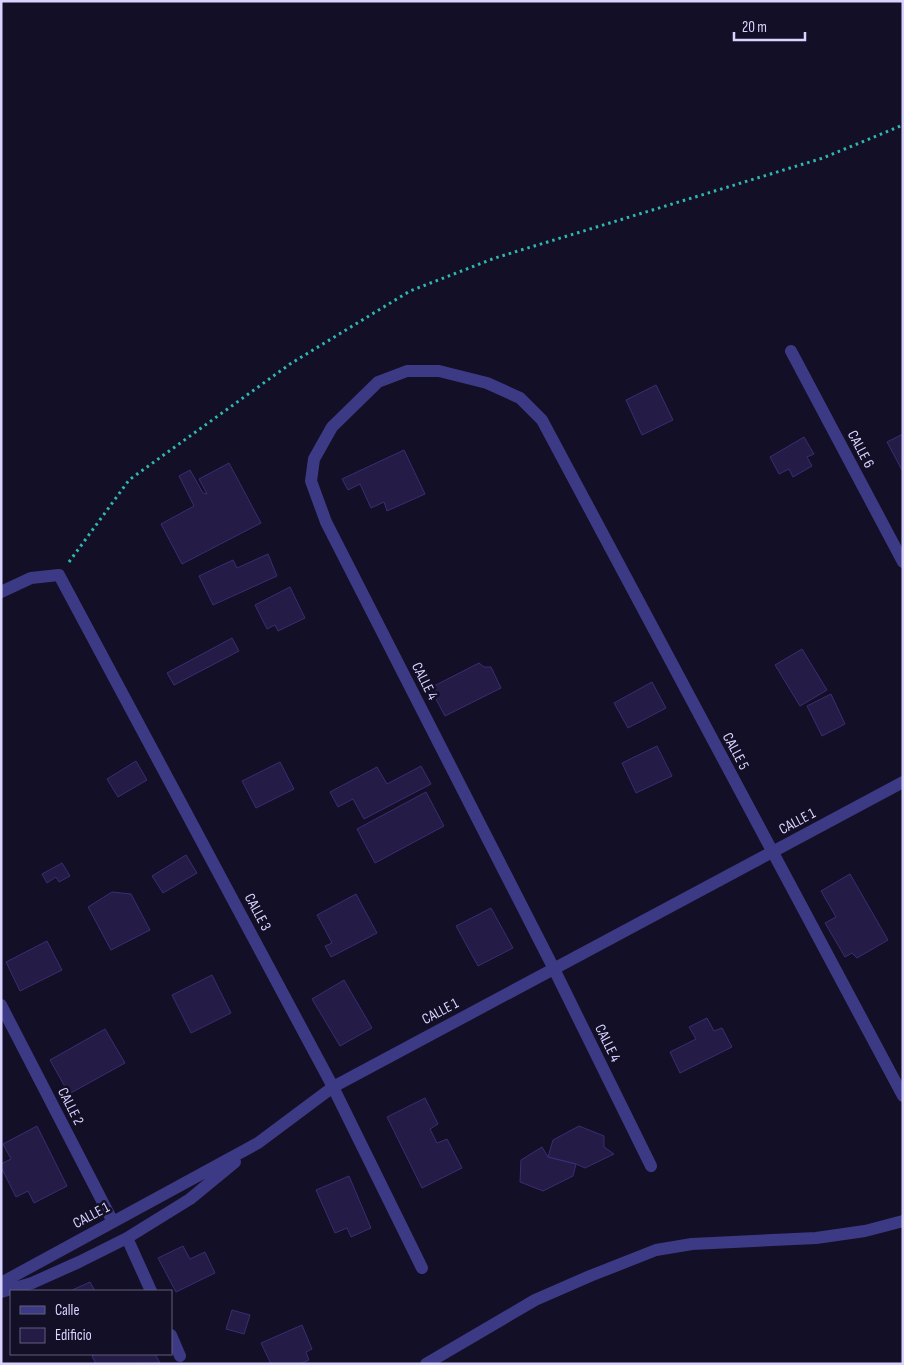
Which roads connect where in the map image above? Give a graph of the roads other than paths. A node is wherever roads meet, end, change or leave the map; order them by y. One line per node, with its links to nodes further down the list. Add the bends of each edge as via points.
1 (791, 351): 3 (street, CALLE 6)
2 (542, 420): 6 (street, CALLE 5); 7 (street, CALLE 4, via 520,398 487,383 439,371 406,371 378,382 332,427 314,458 311,481 326,522)
3 (903, 562)
4 (1, 592): 9 (street, CALLE 3, via 31,578 60,575)
5 (903, 782): 6 (street, CALLE 1)
6 (772, 853): 7 (street, CALLE 1); 10 (street, CALLE 5)
7 (554, 969): 9 (street, CALLE 1); 12 (street, CALLE 4)
8 (1, 1005): 14 (street, CALLE 2)
9 (333, 1087): 11 (street, CALLE 1); 16 (street, CALLE 3)
10 (903, 1096)
11 (258, 1143): 14 (street, CALLE 1); 15 (street, via 190,1200)
12 (651, 1166)
13 (903, 1221): 22 (street, via 865,1231 816,1238 692,1244 656,1250 536,1300)
14 (113, 1222): 17 (street, CALLE 1)
15 (127, 1238): 18 (street); 19 (street, via 32,1283)
16 (422, 1268)
17 (1, 1283)
18 (151, 1290)
19 (1, 1292)
20 (172, 1338): 21 (street)
21 (180, 1356)
22 (426, 1364)

